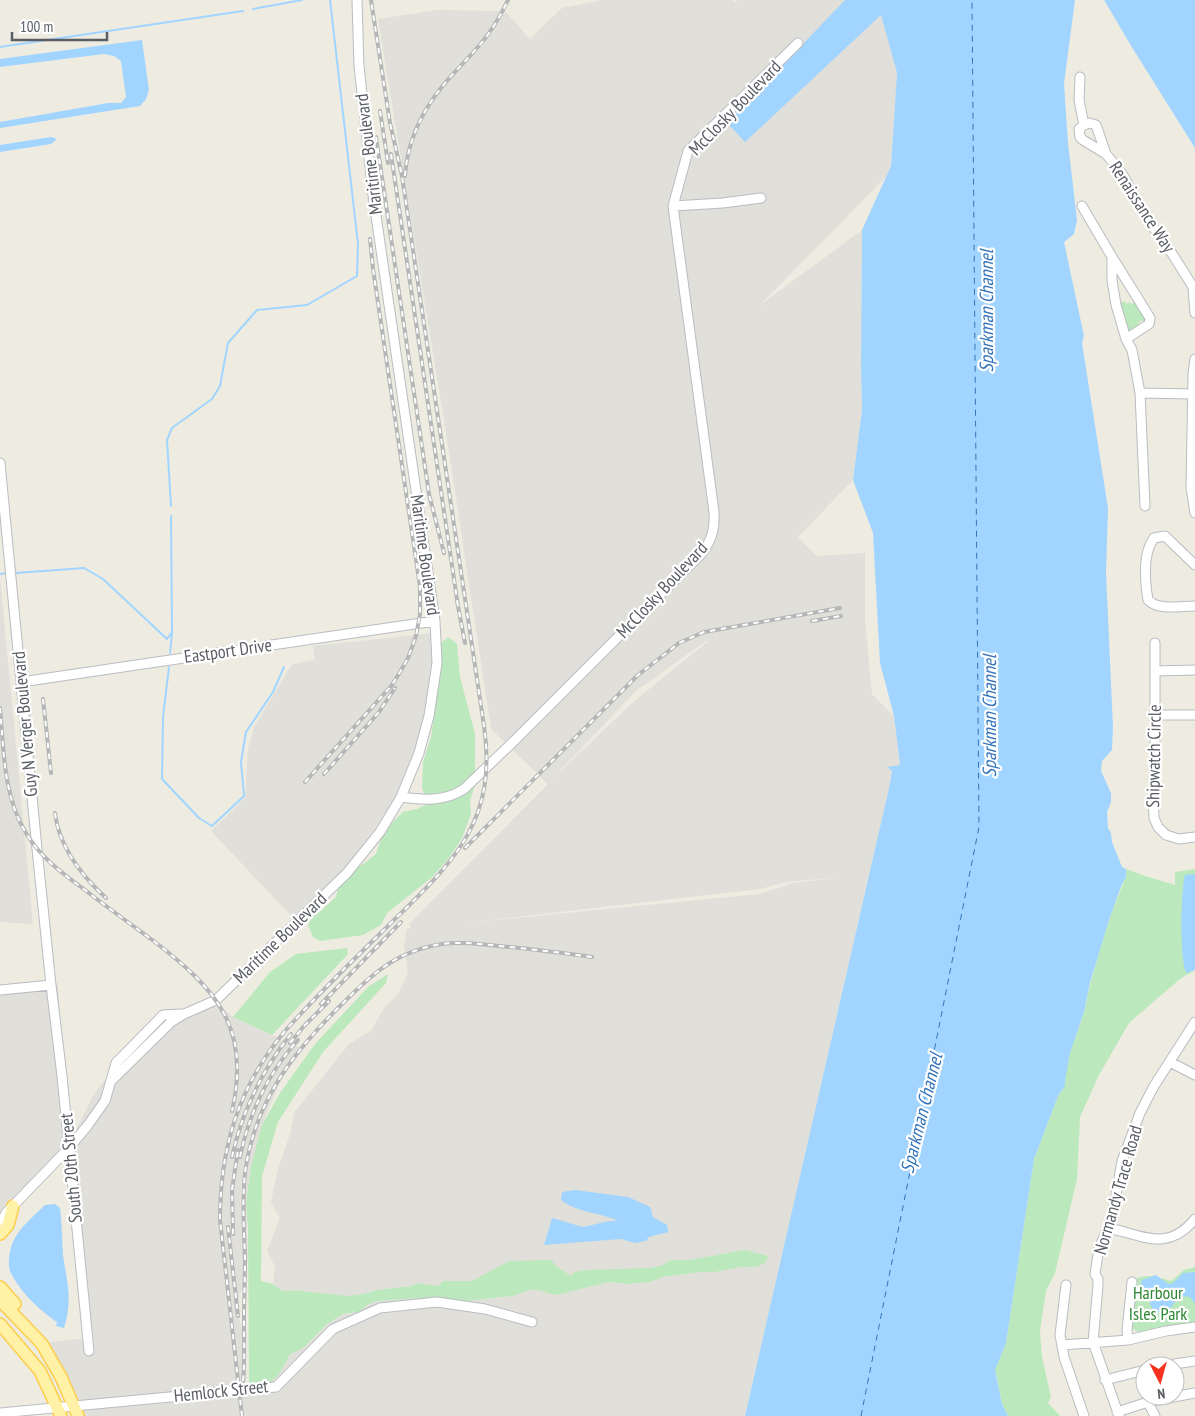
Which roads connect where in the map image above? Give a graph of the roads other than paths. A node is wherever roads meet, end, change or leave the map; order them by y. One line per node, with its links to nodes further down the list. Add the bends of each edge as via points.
1 (358, 0): 23 (street, Maritime Boulevard, via 359,66 373,195)
2 (798, 43): 7 (street, McClosky Boulevard, via 688,151)
3 (1080, 78): 4 (street)
4 (1084, 125): 5 (street, Renaissance Way, via 1089,122 1096,125); 5 (street, Renaissance Way, via 1079,129 1083,140)
5 (1106, 154): 10 (street, Renaissance Way, via 1121,172 1148,220)
6 (761, 198): 7 (street)
7 (672, 206): 30 (street, McClosky Boulevard, via 714,512 714,530 707,546 464,789 457,794 434,799)
8 (1082, 206): 9 (street)
9 (1112, 257): 12 (street, via 1116,305); 12 (street, via 1150,318 1149,324)
10 (1194, 288): 11 (street, Renaissance Way)
11 (1195, 313)
12 (1126, 339): 14 (street, via 1132,350)
13 (1195, 359): 15 (street)
14 (1140, 393): 15 (street); 19 (street)
15 (1194, 394): 17 (street)
16 (0, 463): 27 (street, Guy N Verger Boulevard)
17 (1192, 481): 18 (street); 20 (street)
18 (1195, 492)
19 (1146, 506)
20 (1195, 513)
21 (1195, 565): 22 (street, via 1165,536 1154,538 1150,543 1146,560 1148,600 1159,607)
22 (1195, 606)
23 (435, 621): 27 (street, Eastport Drive); 30 (street, Maritime Boulevard, via 437,663 429,716 419,753)
24 (1155, 643): 26 (street, Shipwatch Circle)
25 (1195, 670): 26 (street)
26 (1155, 671): 28 (street, Shipwatch Circle)
27 (21, 682): 32 (street, Guy N Verger Boulevard)
28 (1155, 715): 29 (street); 31 (street, Shipwatch Circle, via 1155,823 1170,837)
29 (1195, 715)
30 (401, 797): 34 (street, Maritime Boulevard, via 380,832 341,879 216,1000)
31 (1195, 837)
32 (51, 985): 33 (street); 39 (street, South 20th Street)
33 (0, 990)
34 (184, 1014): 38 (street, Maritime Boulevard, via 124,1076); 38 (street, Maritime Boulevard, via 163,1015 116,1063)
35 (1195, 1022): 36 (street, Normandy Trace Road)
36 (1170, 1062): 37 (street); 43 (street, Normandy Trace Road, via 1140,1113 1122,1161)
37 (1195, 1075)
38 (112, 1080): 39 (street, Maritime Boulevard, via 104,1101)
39 (68, 1149): 40 (street, Maritime Boulevard); 55 (street, South 20th Street)
40 (6, 1212): 42 (street, Maritime Boulevard); 44 (main road, via 8,1225)
41 (1195, 1220): 43 (street, via 1170,1238 1155,1240)
42 (0, 1225)
43 (1108, 1228): 53 (street, Normandy Trace Road, via 1099,1248 1095,1274 1098,1285)
44 (0, 1234)
45 (1132, 1282): 52 (street, via 1126,1330)
46 (1066, 1285): 54 (street, via 1060,1335)
47 (0, 1287): 58 (main road, via 54,1352 66,1372)
48 (0, 1300): 58 (main road, via 42,1344)
49 (532, 1322): 60 (street, Hemlock Street, via 485,1309 437,1302 380,1308 332,1329 276,1387)
50 (0, 1324): 61 (main road, via 40,1371)
51 (1195, 1327): 52 (street)
52 (1128, 1340): 53 (street)
53 (1093, 1342): 54 (street); 57 (street)
54 (1062, 1345): 64 (street)
55 (89, 1351)
56 (1135, 1372): 57 (street)
57 (1105, 1380): 63 (street)
58 (65, 1386): 60 (main road)
59 (1138, 1406): 63 (street)
60 (76, 1411): 61 (street, Hemlock Street)
61 (60, 1412): 62 (street, Hemlock Street)
62 (0, 1413)
63 (1118, 1414)
64 (1084, 1416)

